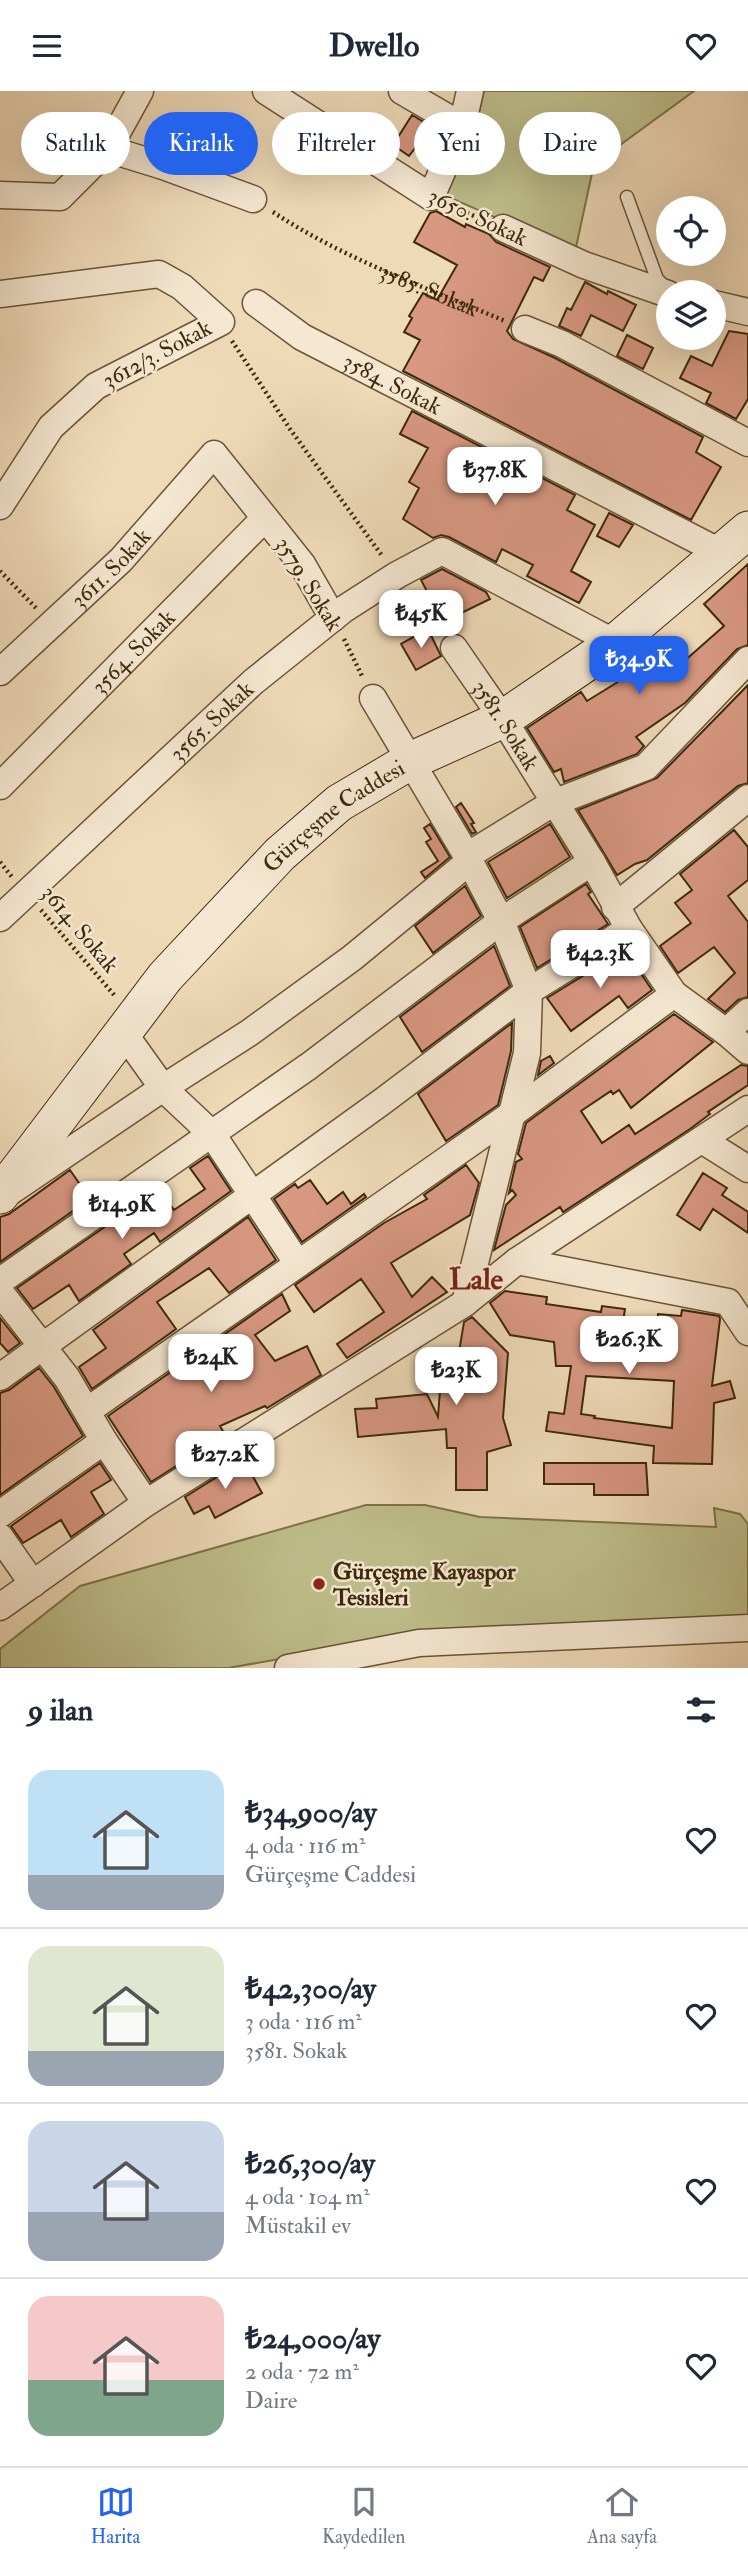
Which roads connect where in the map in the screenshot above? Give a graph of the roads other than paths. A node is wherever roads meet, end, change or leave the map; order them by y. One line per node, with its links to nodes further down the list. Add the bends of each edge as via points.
1 (140, 91): 5 (street)
2 (266, 91): 10 (street, 3650. Sokak, via 432,197)
3 (402, 91): 6 (street)
4 (470, 91): 7 (street)
5 (128, 112)
6 (438, 112)
7 (465, 112)
8 (130, 156): 13 (street)
9 (82, 175): 11 (street, via 60,197)
10 (441, 175)
11 (0, 195)
12 (627, 197): 15 (lane)
13 (253, 198)
14 (503, 229): 16 (street, 3650. Sokak, via 584,265)
15 (658, 280)
16 (656, 288)
17 (0, 294): 24 (street, 3612/3. Sokak, via 159,274 182,286 220,322 96,386 51,427)
18 (256, 303): 26 (street, 3584. Sokak, via 302,337)
19 (726, 307): 20 (street)
20 (748, 311)
21 (526, 329): 22 (street)
22 (748, 443)
23 (214, 454): 25 (street, 3579. Sokak); 31 (street, 3611. Sokak, via 121,559)
24 (0, 506)
25 (265, 518): 27 (street, 3579. Sokak, via 302,564); 35 (street, 3564. Sokak)
26 (735, 541): 28 (main road, Gürçeşme Caddesi)
27 (333, 618): 28 (street, 3565. Sokak, via 442,551); 41 (street, 3565. Sokak, via 253,682)
28 (615, 643): 33 (main road, Gürçeşme Caddesi)
29 (454, 648): 33 (street, 3581. Sokak)
30 (748, 660): 37 (street, via 646,767)
31 (0, 672)
32 (373, 698): 34 (street)
33 (502, 719): 34 (main road, Gürçeşme Caddesi); 37 (street, 3581. Sokak)
34 (410, 761): 38 (street); 47 (main road, Gürçeşme Caddesi, via 339,803 280,854 165,977)
35 (0, 786)
36 (748, 798): 40 (street)
37 (553, 803): 38 (street); 39 (street, 3581. Sokak)
38 (469, 859): 42 (street); 50 (street, via 352,958)
39 (592, 862): 40 (street, 3581. Sokak); 42 (street)
40 (615, 907): 43 (street, 3581. Sokak)
41 (0, 918)
42 (501, 921): 44 (street); 53 (street)
43 (629, 929): 44 (street); 45 (street, 3581. Sokak)
44 (529, 991): 52 (street, via 527,1053); 56 (street)
45 (674, 994): 48 (street, 3581. Sokak); 52 (street)
46 (748, 1012): 48 (street)
47 (128, 1025): 50 (street); 57 (main road, Gürçeşme Caddesi)
48 (726, 1032): 49 (street, 3581. Sokak)
49 (748, 1051)
50 (163, 1088): 53 (street); 57 (street)
51 (748, 1109): 54 (street)
52 (512, 1114): 59 (street); 62 (street)
53 (212, 1134): 56 (street); 60 (street)
54 (702, 1140): 55 (street); 58 (street)
55 (748, 1169)
56 (251, 1194): 59 (street); 64 (street)
57 (0, 1197)
58 (517, 1261): 62 (street); 63 (street, via 728,1302)
59 (298, 1264): 66 (street)
60 (0, 1281)
61 (0, 1292): 64 (street)
62 (465, 1303): 68 (street)
63 (748, 1332)
64 (42, 1345): 65 (street); 66 (street)
65 (0, 1377)
66 (87, 1411): 67 (street)
67 (104, 1441): 68 (street); 69 (street)
68 (146, 1503): 71 (street)
69 (0, 1514)
70 (0, 1538): 71 (street)
71 (33, 1584): 72 (street)
72 (0, 1607)
73 (748, 1628): 74 (street, via 419,1643)
74 (288, 1668)

